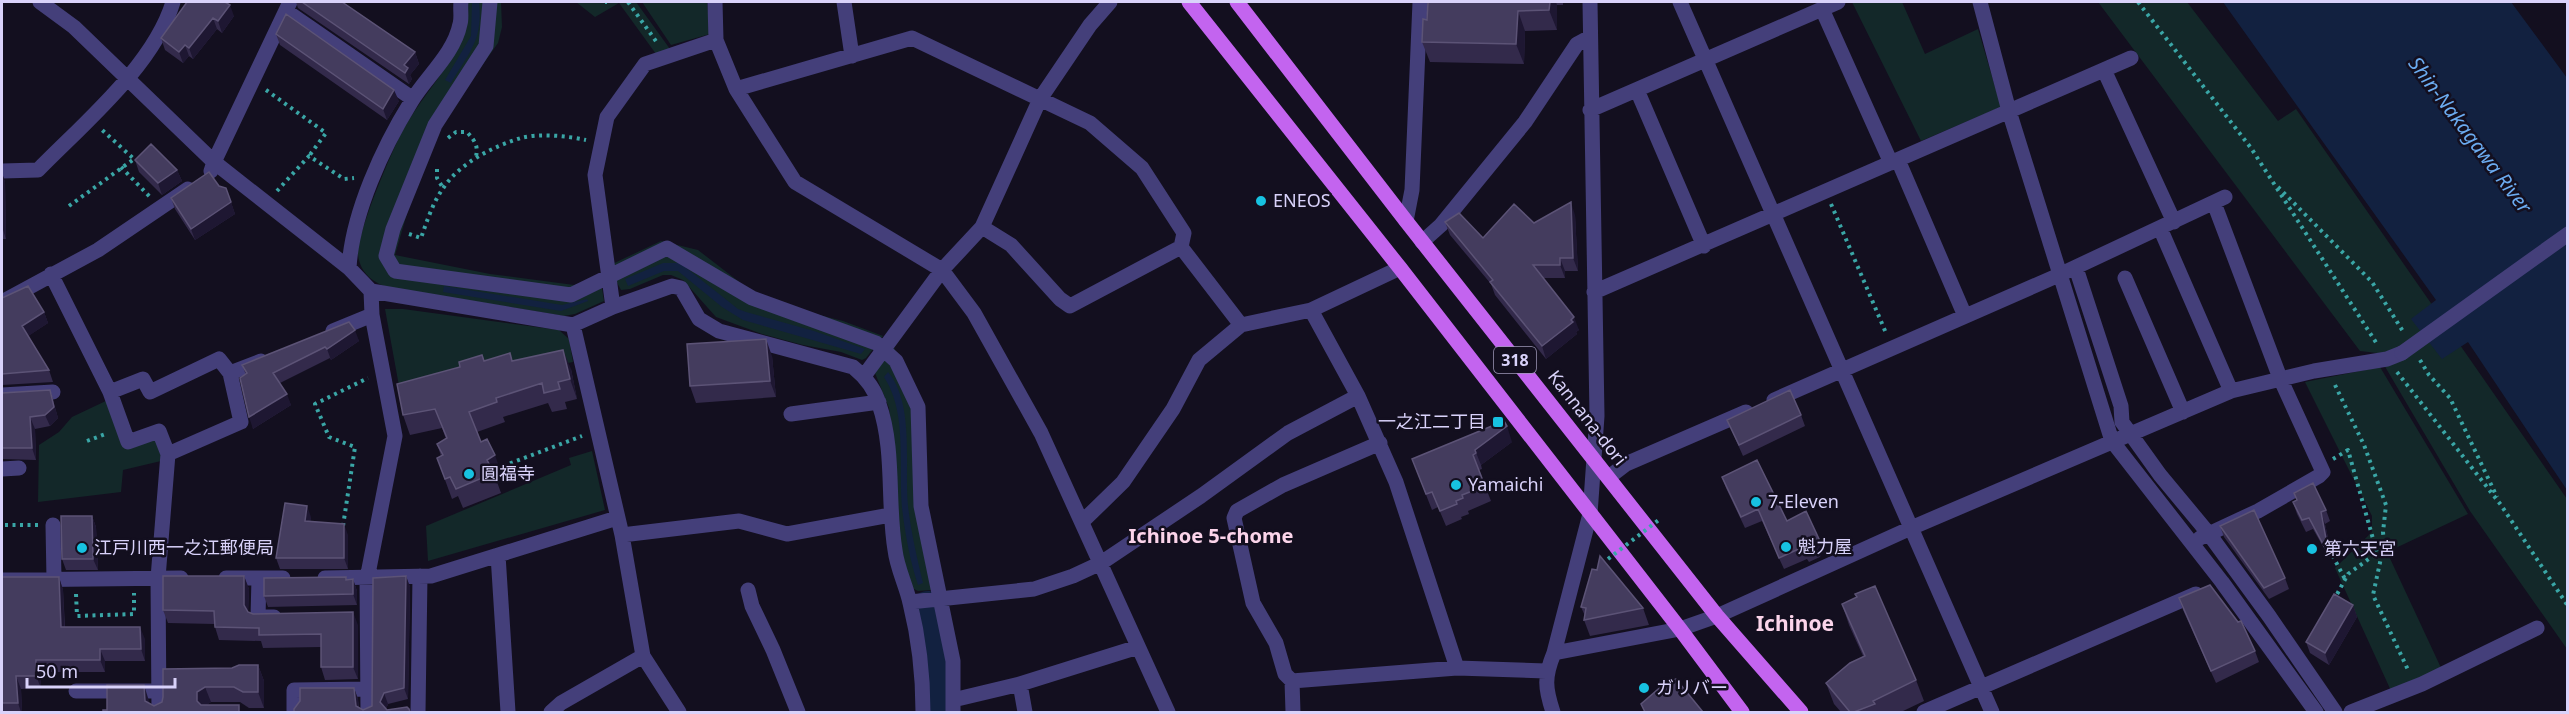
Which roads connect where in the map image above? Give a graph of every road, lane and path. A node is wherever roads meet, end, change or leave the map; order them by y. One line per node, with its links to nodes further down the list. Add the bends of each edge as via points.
1 (40, 2): 26 (street, via 74,27)
2 (173, 2): 26 (street, via 168,20)
3 (460, 2): 30 (street, via 460,24 451,46)
4 (490, 2): 55 (street, via 486,46 435,125)
5 (628, 2): 22 (path)
6 (715, 2): 20 (street)
7 (844, 2): 21 (street)
8 (1110, 2): 31 (street)
9 (1189, 2): 61 (main road, 318)
10 (1237, 2): 52 (main road, Kannana-dori / 318)
11 (1420, 2): 52 (street, via 1412,190)
12 (1590, 2): 19 (street)
13 (1680, 2): 24 (street)
14 (1838, 2): 18 (street)
15 (1980, 2): 33 (street)
16 (2138, 2): 44 (path)
17 (288, 6): 27 (street); 30 (street)
18 (1822, 9): 24 (street); 39 (street)
19 (1590, 37): 32 (street); 57 (street, via 1577,44 1525,122 1441,225)
20 (716, 40): 22 (street); 28 (street)
21 (852, 56): 28 (street); 31 (street, via 912,39)
22 (667, 57): 35 (street, via 645,64 607,117)
23 (2131, 58): 25 (street)
24 (1706, 60): 29 (street); 51 (street)
25 (2104, 70): 33 (street); 53 (street)
26 (128, 79): 34 (street); 40 (street)
27 (254, 80): 37 (path, via 326,133); 40 (street)
28 (736, 89): 63 (street, via 795,182)
29 (1637, 90): 32 (street); 58 (street)
30 (413, 99): 45 (street, via 396,127)
31 (1040, 99): 54 (street); 59 (street, via 1090,123 1142,168 1184,233)
32 (1590, 110): 69 (street)
33 (2009, 111): 39 (street); 65 (street)
34 (90, 118): 42 (path, via 134,159); 43 (street, via 38,170)
35 (601, 144): 38 (path, via 576,138 523,137); 68 (street, via 595,175)
36 (443, 145): 38 (path, via 456,132 467,132 476,143)
37 (309, 156): 45 (path, via 344,179 352,177); 48 (path)
38 (475, 160): 46 (path, via 456,172)
39 (1894, 161): 47 (street); 73 (street)
40 (214, 162): 48 (street); 50 (street, via 210,174)
41 (436, 164): 46 (path)
42 (121, 167): 49 (path); 50 (path)
43 (2, 171)
44 (2273, 182)
45 (371, 186): 60 (street, via 352,244)
46 (443, 188): 55 (path, via 421,238)
47 (1826, 193): 51 (street); 77 (path)
48 (267, 203): 60 (street)
49 (69, 206)
50 (160, 208): 64 (street, via 98,250)
51 (1773, 215): 58 (street); 81 (street)
52 (1406, 221): 57 (main road, Kannana-dori / 318)
53 (2167, 225): 62 (street); 84 (street, via 2220,200); 85 (street)
54 (982, 226): 59 (street, via 1011,245 1070,306); 63 (street)
55 (393, 229): 68 (street, via 386,256 395,271 571,295)
56 (2568, 234): 80 (street, bridge, via 2402,353)
57 (1422, 242): 100 (main road, Kannana-dori / 318)
58 (1704, 246): 69 (street)
59 (1181, 247): 75 (street)
60 (349, 268): 67 (street)
61 (1400, 268): 71 (street); 107 (main road, 318)
62 (2076, 268): 65 (street); 95 (street, via 2121,406 2122,422)
63 (942, 270): 79 (street); 111 (street, via 974,313 1030,413)
64 (51, 274): 70 (street); 87 (street)
65 (2059, 275): 73 (street); 97 (street)
66 (2125, 278): 91 (street)
67 (371, 291): 72 (street); 74 (street)
68 (610, 292): 74 (street); 79 (street, via 681,288 699,320 719,332 853,367); 79 (street, via 667,248 752,298)
69 (1594, 292): 100 (street)
70 (2, 302)
71 (1311, 310): 75 (street); 89 (street)
72 (372, 315): 76 (street); 82 (street)
73 (1965, 316): 77 (street)
74 (573, 325): 94 (street)
75 (1241, 325): 111 (street, via 1199,360 1173,409 1123,482)
76 (317, 337)
77 (1893, 348): 81 (street)
78 (273, 355): 83 (street)
79 (875, 357): 90 (street); 136 (street, via 896,361 918,407 921,506)
80 (2327, 369): 84 (street); 152 (path, via 2364,445 2386,505 2384,544 2373,595)
81 (1842, 370): 105 (street, via 1626,464); 115 (street)
82 (382, 371): 114 (path, via 315,404 329,437 355,447); 131 (street, via 395,436)
83 (230, 374): 87 (street, via 219,359 150,392 143,379); 99 (street, via 242,422)
84 (2280, 378): 85 (street); 104 (street)
85 (2231, 391): 91 (street)
86 (53, 392): 88 (street)
87 (110, 392): 93 (street)
88 (2, 395)
89 (1358, 396): 98 (street); 122 (street, via 1287,433)
90 (879, 402): 92 (street); 108 (street, via 888,438)
91 (2183, 412): 95 (street)
92 (791, 414)
93 (122, 428): 96 (path); 99 (street, via 128,442 159,431)
94 (597, 430): 101 (path); 109 (street)
95 (2131, 433): 97 (street); 116 (street)
96 (87, 441)
97 (2112, 441): 115 (street); 119 (street)
98 (1380, 443): 147 (street); 150 (street, via 1283,485 1237,511 1234,518 1252,603 1276,643 1285,674)
99 (168, 454): 125 (street)
100 (1595, 460): 105 (main road, Kannana-dori / 318); 107 (street)
101 (502, 466)
102 (19, 468): 103 (street)
103 (2, 469)
104 (2323, 472): 116 (street, via 2258,511); 133 (path, via 2334,457 2348,450 2377,553)
105 (1609, 477): 141 (main road, Kannana-dori / 318)
106 (2501, 506): 139 (path)
107 (1590, 514): 143 (main road, 318); 145 (street)
108 (890, 515): 117 (street, via 787,534 739,520); 138 (street, via 895,554)
109 (617, 518): 117 (street); 120 (street)
110 (1660, 519): 121 (path, bridge)
111 (1082, 522): 122 (street)
112 (5, 525): 113 (path)
113 (53, 525): 129 (street)
114 (343, 526)
115 (1911, 528): 141 (street); 154 (street)
116 (2208, 534): 119 (street); 177 (street)
117 (622, 535): 146 (street)
118 (2326, 541): 133 (path)
119 (2192, 543): 134 (street)
120 (498, 555): 123 (street); 163 (street)
121 (1608, 560)
122 (1101, 563): 136 (street, via 1034,589); 144 (street)
123 (420, 576): 131 (street); 158 (street)
124 (134, 578): 125 (street); 130 (street); 130 (path, via 134,614 77,616)
125 (158, 578): 126 (street); 149 (street)
126 (192, 578)
127 (214, 578): 128 (street)
128 (259, 578): 131 (street); 140 (street, via 258,617)
129 (54, 579): 130 (street); 132 (street)
130 (76, 579)
131 (367, 579): 153 (street, via 362,615)
132 (2, 580)
133 (2345, 580): 137 (path)
134 (2222, 582): 154 (street); 176 (street)
135 (748, 590): 166 (street)
136 (942, 600): 138 (street); 156 (street, via 953,661)
137 (2334, 600)
138 (910, 602): 167 (street, via 923,676)
139 (2568, 606)
140 (291, 616)
141 (1717, 616): 143 (street); 173 (main road, Kannana-dori / 318)
142 (2537, 628): 152 (street)
143 (1680, 629): 145 (street); 172 (main road, 318)
144 (1138, 647): 151 (street); 169 (street)
145 (1554, 653): 148 (street)
146 (642, 656): 164 (street); 165 (street)
147 (1457, 668): 148 (street); 150 (street)
148 (1546, 671): 171 (street, via 1546,691)
149 (163, 680): 155 (street); 160 (street)
150 (1292, 681): 170 (street)
151 (1020, 684): 156 (street); 168 (street)
152 (2416, 686): 178 (street)
153 (367, 689): 161 (street, via 294,690); 162 (street)
154 (1981, 689): 157 (street); 175 (street)
155 (76, 691)
156 (953, 706)
157 (1954, 707): 174 (street)
158 (418, 710): 159 (street)
159 (402, 711)
160 (159, 712)
161 (294, 712)
162 (368, 712)
163 (508, 712)
164 (551, 712)
165 (679, 712)
166 (798, 712)
167 (923, 712)
168 (1025, 712)
169 (1168, 712)
170 (1293, 712)
171 (1553, 712)
172 (1742, 712)
173 (1801, 712)
174 (1924, 712)
175 (1992, 712)
176 (2316, 712)
177 (2335, 712)
178 (2351, 712)

